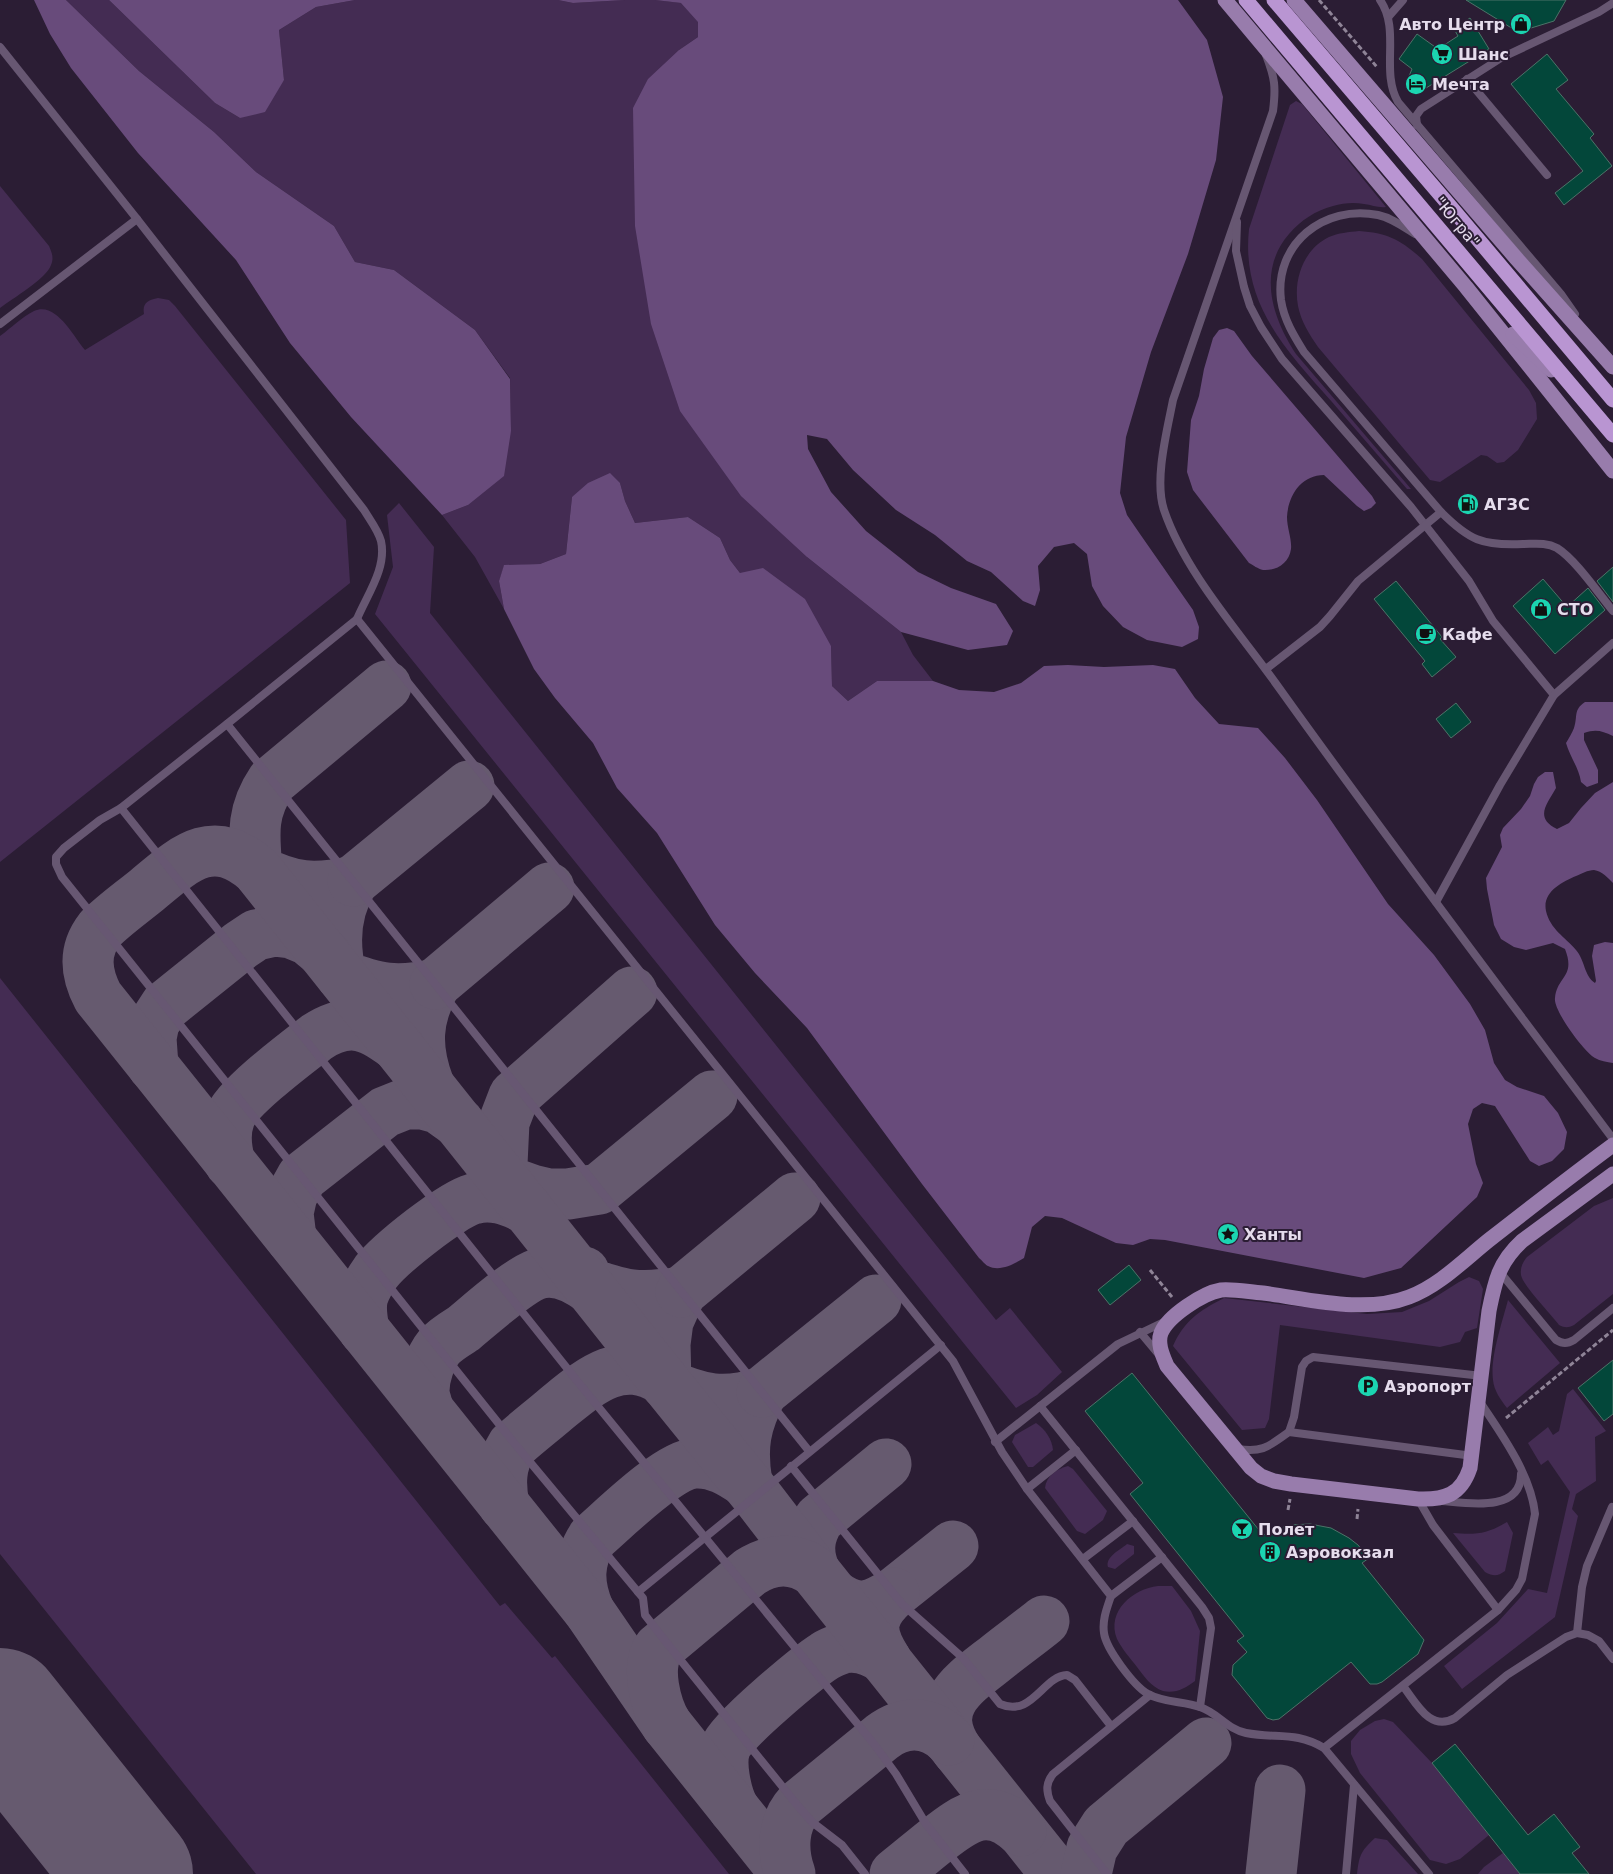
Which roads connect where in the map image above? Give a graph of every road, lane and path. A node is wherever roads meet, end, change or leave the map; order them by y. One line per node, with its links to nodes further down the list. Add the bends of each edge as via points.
1 (1225, 0): 13 (main road)
2 (1246, 0): 27 (highway, "Югра")
3 (1274, 0): 26 (highway, "Югра")
4 (1294, 0): 24 (main road)
5 (1319, 0): 15 (path)
6 (1380, 0): 12 (lane)
7 (1387, 0): 12 (lane)
8 (1403, 0): 12 (lane)
9 (1610, 0): 11 (lane)
10 (1613, 3): 11 (lane)
11 (1599, 12): 16 (lane, via 1515,50)
12 (1389, 16): 17 (lane, via 1393,92)
13 (1260, 42): 19 (lane, via 1276,88 1273,111); 21 (main road)
14 (0, 47): 20 (lane)
15 (1383, 74)
16 (1467, 79): 17 (lane, via 1421,109 1416,116); 18 (lane)
17 (1417, 125): 24 (lane, via 1561,294)
18 (1547, 175)
19 (1238, 216): 31 (lane, via 1238,263 1250,306 1261,327 1282,359); 35 (lane, via 1174,400 1160,475 1163,507 1176,540 1209,592)
20 (138, 219): 23 (lane); 33 (lane, via 373,524 380,540 380,568)
21 (1425, 241): 22 (main road); 30 (lane, via 1380,215 1360,213 1331,217 1302,235 1289,253 1282,275 1281,300 1288,326 1304,352)
22 (1466, 288): 27 (main road); 29 (main road)
23 (0, 324)
24 (1602, 355): 25 (main road)
25 (1613, 367)
26 (1613, 400)
27 (1594, 411): 28 (highway, "Югра")
28 (1613, 435)
29 (1613, 471)
30 (1441, 512): 31 (lane); 32 (lane, via 1467,535 1484,543 1542,543 1556,548 1576,565)
31 (1425, 525): 35 (lane, via 1358,581 1320,627); 36 (lane, via 1469,581 1493,621)
32 (1613, 611)
33 (357, 619): 37 (lane); 47 (lane)
34 (1613, 643): 36 (lane)
35 (1266, 669): 39 (lane)
36 (1554, 695): 39 (lane)
37 (228, 724): 38 (lane); 56 (lane)
38 (121, 808): 64 (lane, via 582,1387); 67 (lane, via 100,820 56,856 62,877 525,1456)
39 (1436, 902): 40 (lane)
40 (1613, 1139)
41 (1613, 1145): 45 (main road, via 1447,1274 1410,1297 1366,1306 1222,1290 1199,1297)
42 (1613, 1174): 43 (main road, via 1522,1241 1511,1251)
43 (1499, 1271): 44 (lane, via 1556,1340 1562,1343 1574,1340); 49 (main road, via 1489,1312)
44 (1613, 1308)
45 (1174, 1317): 46 (lane); 48 (main road, via 1161,1334 1162,1354)
46 (1140, 1332): 48 (lane); 51 (lane, via 1118,1344)
47 (941, 1345): 53 (lane, via 958,1369); 56 (lane)
48 (1167, 1366): 54 (main road)
49 (1482, 1376): 50 (main road); 52 (lane, via 1313,1357 1302,1367)
50 (1479, 1400): 57 (main road); 59 (lane)
51 (1040, 1406): 53 (lane); 55 (lane)
52 (1289, 1432): 54 (lane, via 1257,1451); 57 (lane)
53 (995, 1442): 60 (lane)
54 (1233, 1448): 61 (main road, via 1251,1468 1274,1481)
55 (1076, 1450): 60 (lane); 63 (lane)
56 (810, 1451): 58 (lane)
57 (1472, 1456): 61 (main road, via 1468,1475 1457,1490 1449,1495)
58 (791, 1466): 64 (lane); 75 (lane, via 902,1604 963,1658 1000,1704 1007,1707 1021,1705 1059,1677 1067,1675 1075,1680)
59 (1521, 1471): 61 (lane, via 1517,1491 1501,1501 1476,1504); 69 (lane, via 1532,1494 1535,1514 1522,1579)
60 (1028, 1488): 66 (lane)
61 (1426, 1499): 69 (lane, via 1432,1525)
62 (1612, 1507): 70 (lane, via 1587,1566)
63 (1133, 1521): 65 (lane); 66 (lane)
64 (706, 1536): 67 (lane); 79 (lane, via 885,1758 926,1824)
65 (1162, 1557): 68 (lane); 74 (lane, via 1209,1618 1211,1628)
66 (1083, 1559): 68 (lane)
67 (638, 1592): 78 (lane, via 643,1598 645,1615 798,1806 812,1822 842,1845)
68 (1111, 1596): 73 (lane, via 1104,1619 1107,1643 1134,1681)
69 (1498, 1610): 72 (lane)
70 (1577, 1632): 71 (lane, via 1599,1641); 72 (lane, via 1513,1671 1446,1723 1434,1722)
71 (1613, 1659)
72 (1403, 1686): 76 (lane)
73 (1150, 1695): 74 (lane); 75 (lane)
74 (1200, 1706): 76 (lane, via 1234,1730 1298,1737)
75 (1111, 1726): 80 (lane, via 1053,1774 1047,1786 1050,1801)
76 (1324, 1748): 77 (lane)
77 (1354, 1784): 81 (lane); 82 (lane)
78 (865, 1874)
79 (965, 1874)
80 (1107, 1874)
81 (1346, 1874)
82 (1429, 1874)

